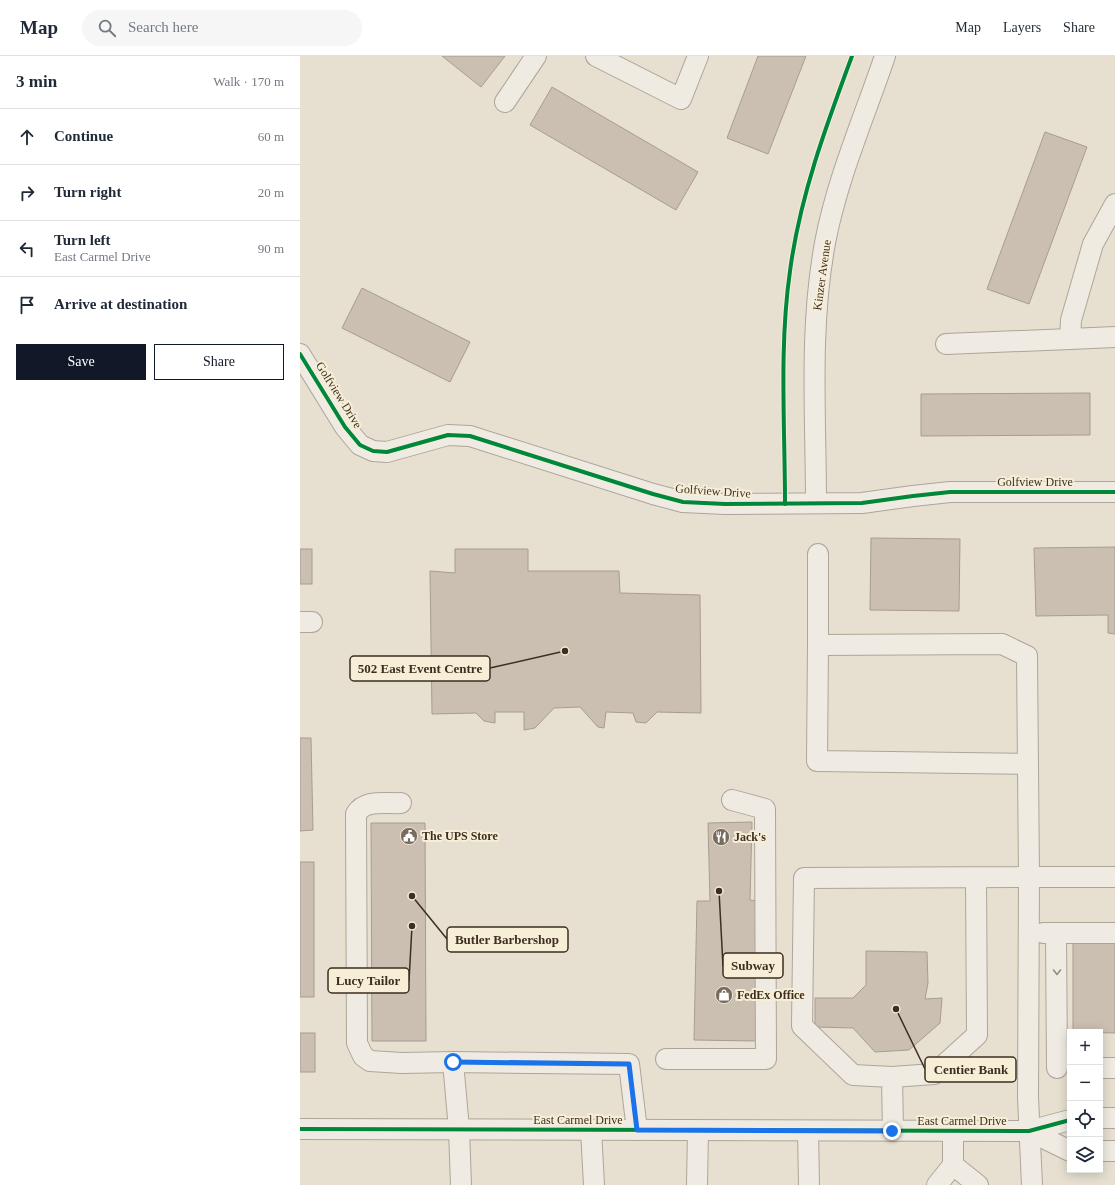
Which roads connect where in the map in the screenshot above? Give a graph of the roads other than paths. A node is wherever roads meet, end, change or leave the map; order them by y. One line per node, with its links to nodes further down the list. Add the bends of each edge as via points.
1 (536, 56): 5 (street)
2 (596, 56): 3 (street, via 681,99)
3 (698, 56)
4 (885, 56): 12 (street, Kinzer Avenue, via 842,176 825,242 816,331)
5 (505, 102)
6 (1115, 204): 8 (street, via 1093,244 1071,320)
7 (1115, 337): 8 (street)
8 (1070, 339): 9 (street)
9 (946, 344)
10 (300, 354): 12 (street, Golfview Drive, via 345,428 360,445 373,451 387,452 448,434 470,436 683,502)
11 (1115, 492): 12 (street, Golfview Drive, via 950,492 862,503)
12 (816, 503)
13 (818, 554): 14 (street)
14 (818, 645): 15 (street, via 1002,644 1027,656); 15 (street, via 817,761)
15 (1028, 764): 18 (street)
16 (732, 800): 24 (street, via 765,809 766,1059)
17 (401, 803): 25 (street, via 367,804 356,814 358,1043 363,1056 370,1061)
18 (1029, 877): 19 (street); 20 (street); 21 (street)
19 (1115, 877)
20 (976, 878): 30 (street, via 977,1035 934,1074); 30 (street, via 804,878 802,1026 853,1074)
21 (1029, 933): 22 (street); 29 (street)
22 (1056, 933): 23 (street); 26 (street, one-way to 26)
23 (1115, 933)
24 (666, 1059)
25 (453, 1062): 35 (street); 37 (street, via 629,1064)
26 (1063, 1068): 29 (street)
27 (1103, 1068): 28 (street)
28 (1115, 1068)
29 (1028, 1069): 39 (street)
30 (892, 1077): 41 (street)
31 (1103, 1118): 32 (street)
32 (1115, 1118)
33 (1067, 1121): 39 (street, East Carmel Drive)
34 (300, 1129): 35 (street, East Carmel Drive)
35 (459, 1129): 36 (street, East Carmel Drive); 47 (street)
36 (591, 1130): 37 (street, East Carmel Drive); 48 (street)
37 (637, 1130): 38 (street, East Carmel Drive)
38 (698, 1130): 40 (street, East Carmel Drive); 49 (street)
39 (1028, 1130): 42 (street, East Carmel Drive); 43 (street, East Carmel Drive); 53 (street)
40 (808, 1131): 41 (street, East Carmel Drive); 50 (street)
41 (892, 1131): 42 (street, East Carmel Drive)
42 (953, 1131): 46 (street)
43 (1067, 1150)
44 (1103, 1151): 45 (street)
45 (1115, 1151)
46 (953, 1165): 51 (street); 52 (street)
47 (460, 1185)
48 (594, 1185)
49 (697, 1185)
50 (809, 1185)
51 (936, 1185)
52 (978, 1185)
53 (1032, 1185)

